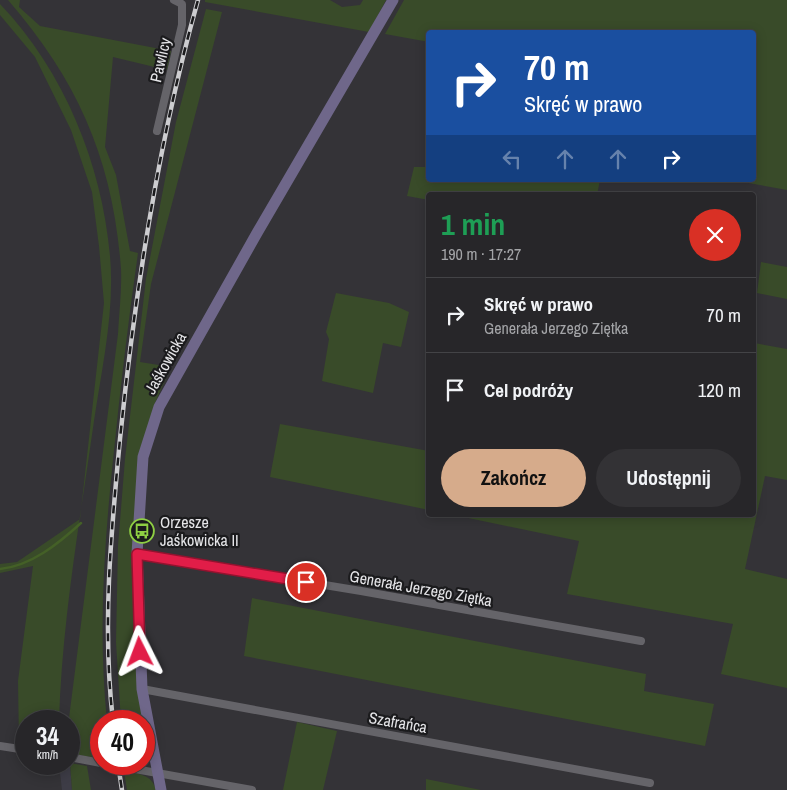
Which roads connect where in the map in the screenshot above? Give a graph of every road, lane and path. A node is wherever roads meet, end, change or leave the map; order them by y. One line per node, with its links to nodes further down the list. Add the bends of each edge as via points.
1 (174, 0): 3 (street, Pawlicy, via 182,4 182,25)
2 (393, 0): 4 (street, Jaśkowicka, via 159,406 143,457)
3 (157, 131)
4 (137, 554): 5 (street, Generała Jerzego Ziętka); 6 (street, Jaśkowicka)
5 (641, 641)
6 (142, 689): 9 (street, Jaśkowicka); 10 (street, Szafrańca)
7 (0, 746): 8 (street)
8 (15, 748)
9 (157, 772): 11 (street, Jaśkowicka); 12 (street)
10 (650, 782)
11 (161, 790)
12 (252, 790)

